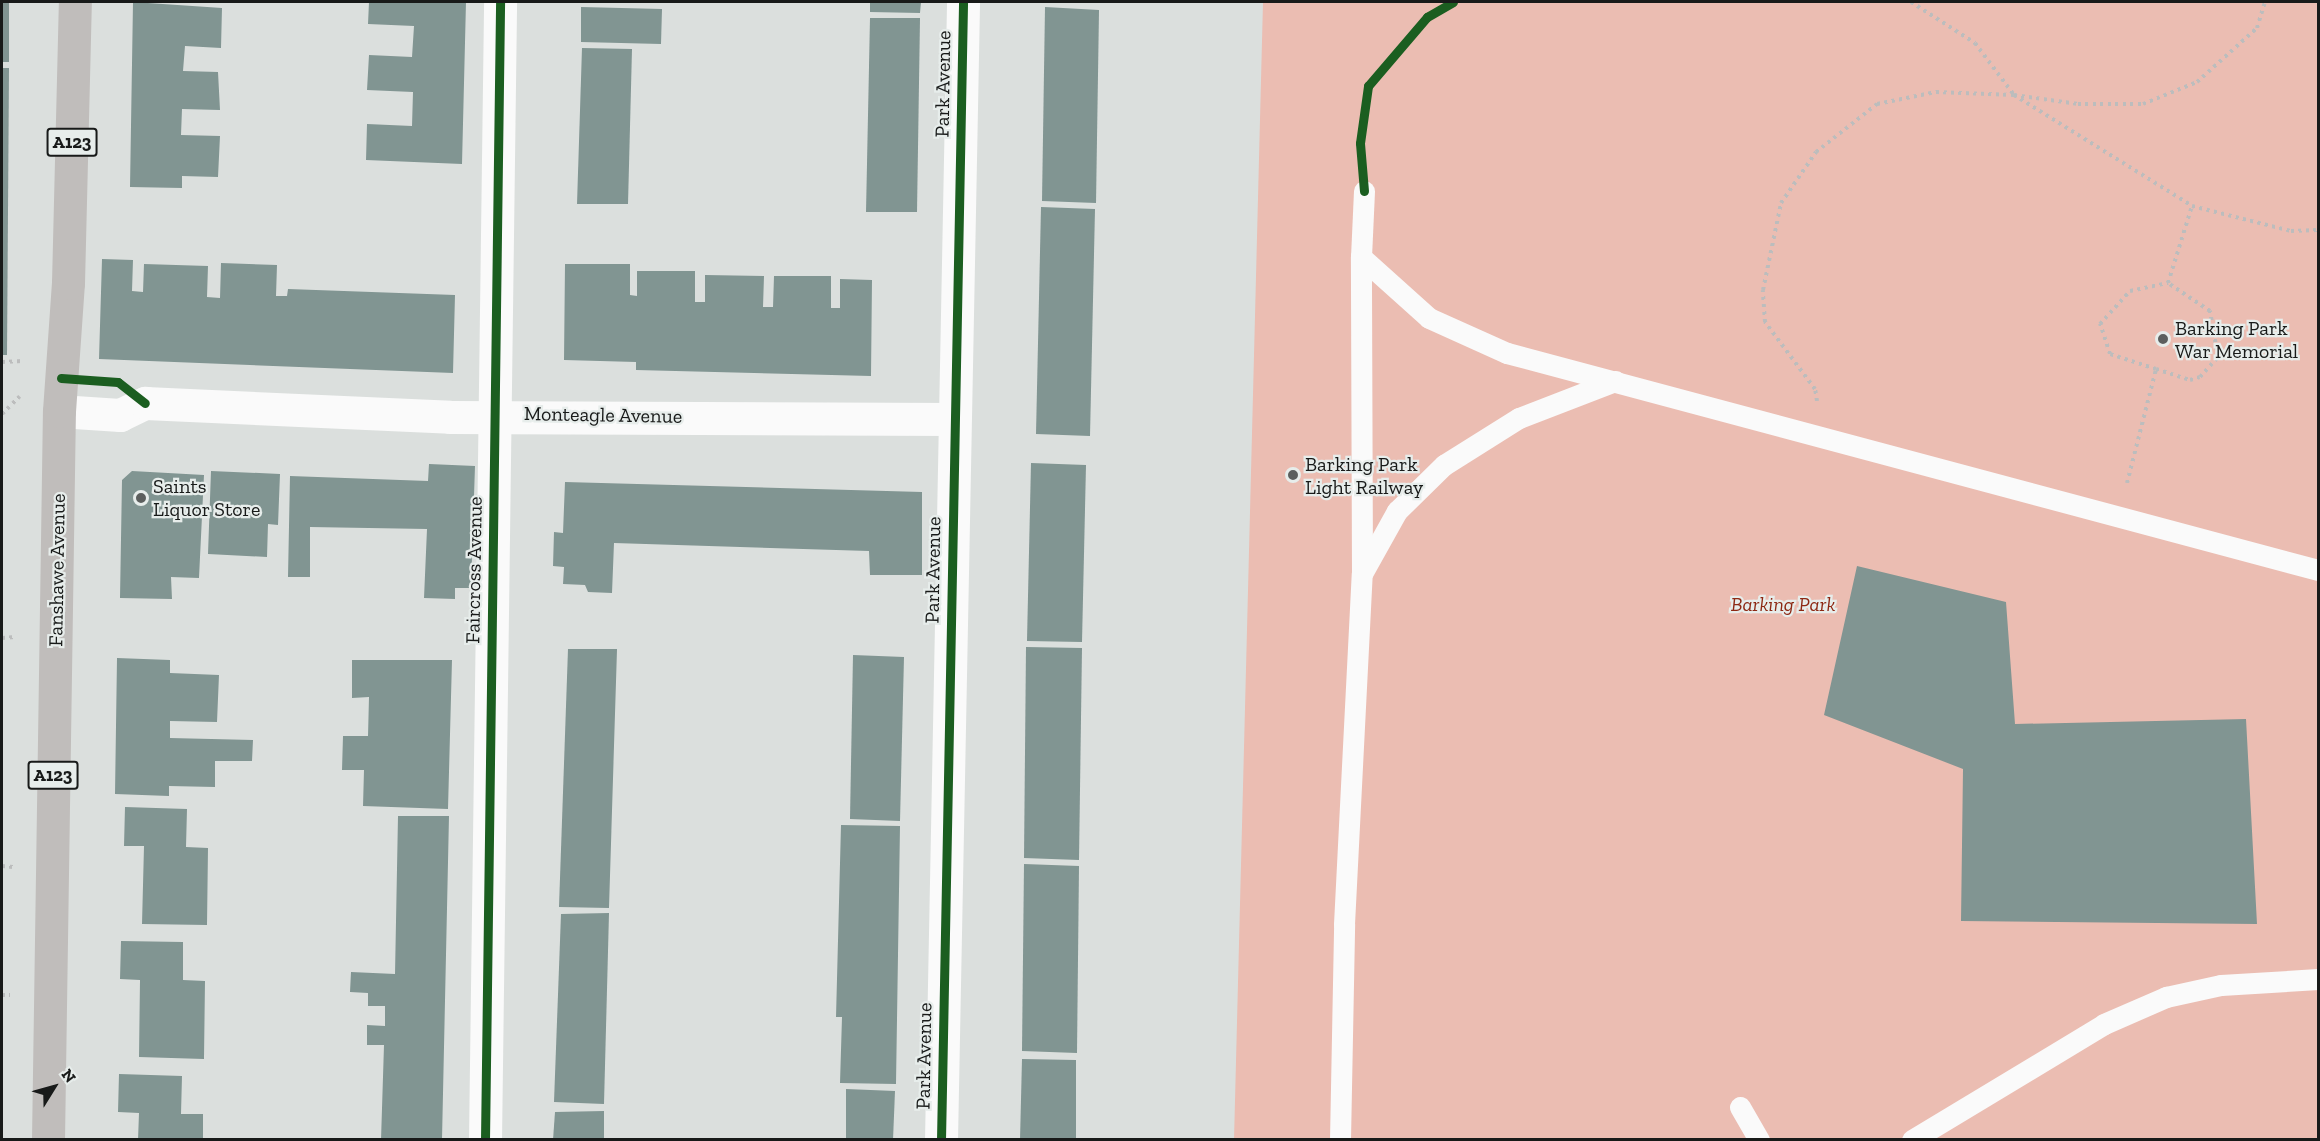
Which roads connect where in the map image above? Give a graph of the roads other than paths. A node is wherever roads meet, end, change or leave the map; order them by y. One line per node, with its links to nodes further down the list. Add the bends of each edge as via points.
1 (75, 2): 7 (main road, Fanshawe Avenue / A123, via 68,283)
2 (500, 2): 8 (street, Faircross Avenue)
3 (963, 2): 9 (street, Park Avenue)
4 (1364, 191): 5 (lane)
5 (1361, 257): 6 (lane, via 1429,318 1507,353); 11 (lane)
6 (1615, 381): 10 (lane, via 2118,521); 11 (lane, via 1519,418 1444,465 1397,511)
7 (59, 411): 8 (street, Monteagle Avenue, via 120,415 145,403); 14 (main road, Fanshawe Avenue / A123)
8 (494, 414): 9 (street, Monteagle Avenue); 15 (street, Faircross Avenue)
9 (953, 419): 16 (street, Park Avenue)
10 (2319, 570)
11 (1362, 573): 17 (lane, via 1344,924)
12 (2319, 979): 19 (lane, via 2222,985 2166,997 2104,1024)
13 (1740, 1107): 18 (lane)
14 (48, 1140)
15 (485, 1140)
16 (941, 1140)
17 (1340, 1140)
18 (1760, 1140)
19 (1912, 1140)

